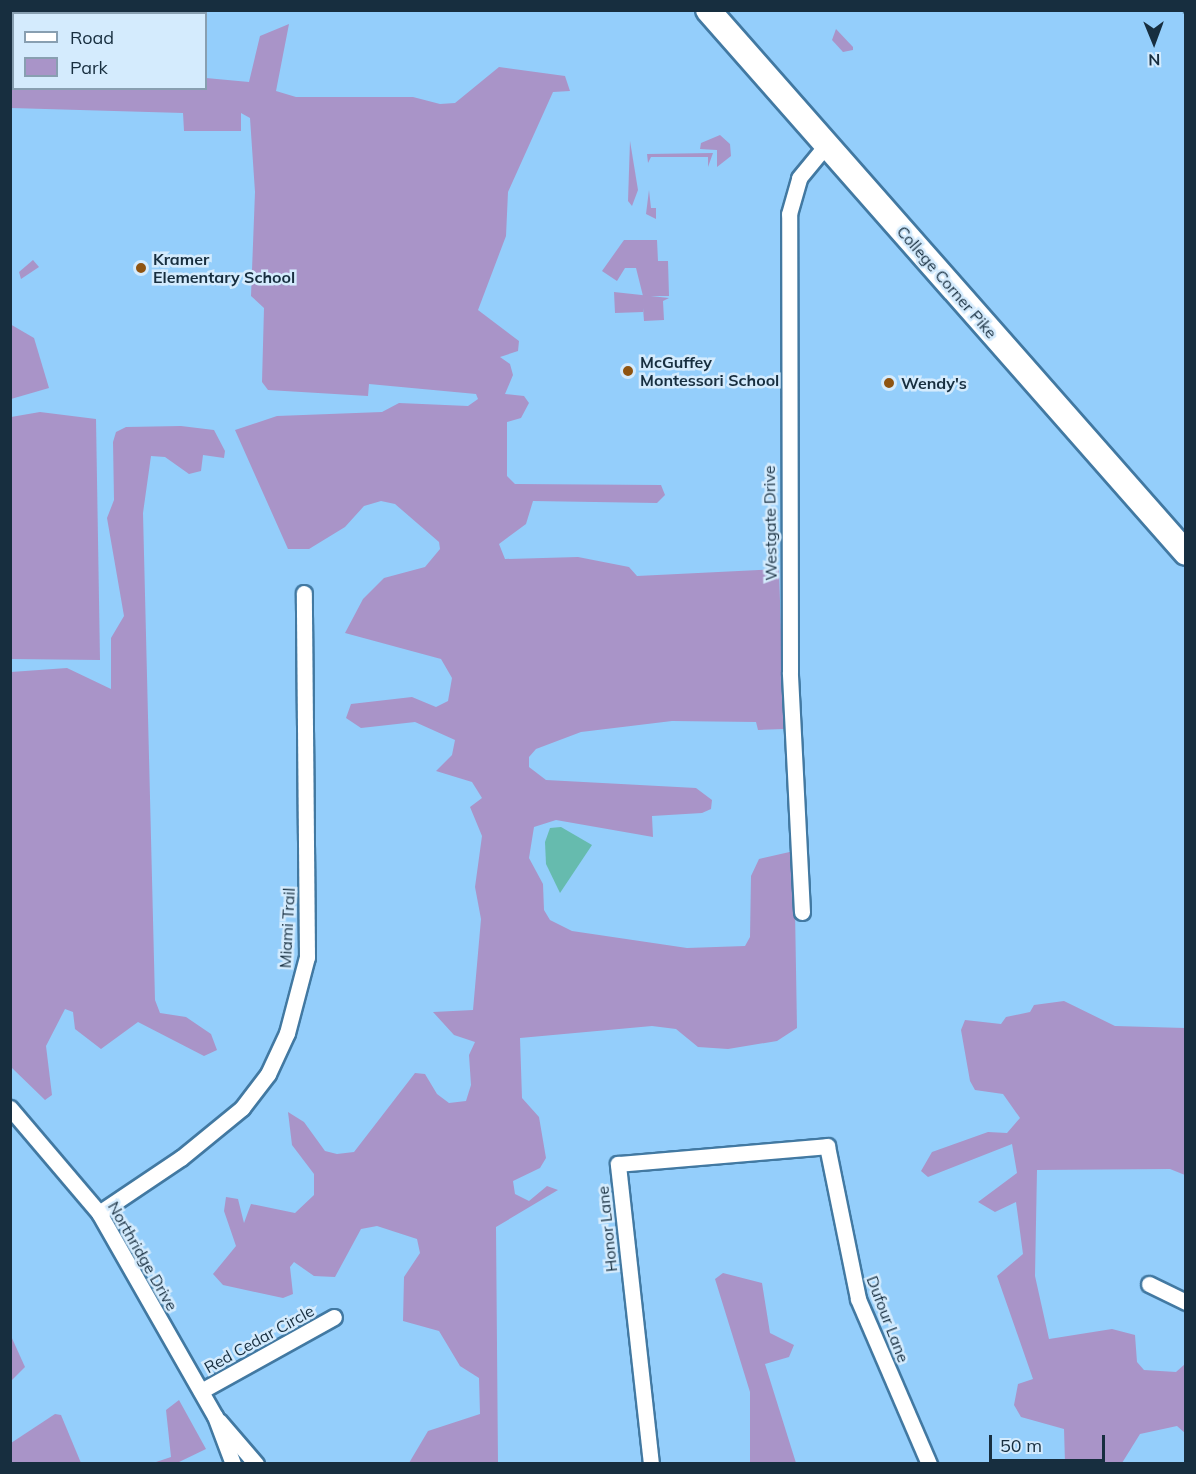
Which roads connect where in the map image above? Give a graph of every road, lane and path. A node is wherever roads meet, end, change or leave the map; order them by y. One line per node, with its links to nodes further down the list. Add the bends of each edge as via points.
1 (708, 10): 2 (highway, College Corner Pike)
2 (827, 144): 3 (highway, College Corner Pike); 5 (street, Westgate Drive, via 799,178 789,214 790,672)
3 (1185, 553)
4 (304, 593): 9 (street, Miami Trail, via 307,957 287,1033 268,1074 242,1108 181,1158)
5 (802, 912)
6 (10, 1108): 7 (street, Northridge Drive)
7 (17, 1121): 9 (street, Northridge Drive)
8 (827, 1146): 17 (street, Honor Lane, via 618,1164); 18 (street, Dufour Lane, via 858,1299)
9 (99, 1213): 13 (street, Northridge Drive)
10 (1149, 1284): 11 (street)
11 (1185, 1302)
12 (334, 1317): 13 (street, Red Cedar Circle)
13 (201, 1391): 14 (street, Northridge Drive)
14 (215, 1416): 15 (street, Northridge Drive); 16 (street, Northridge Drive)
15 (233, 1464)
16 (256, 1464)
17 (651, 1464)
18 (929, 1464)

